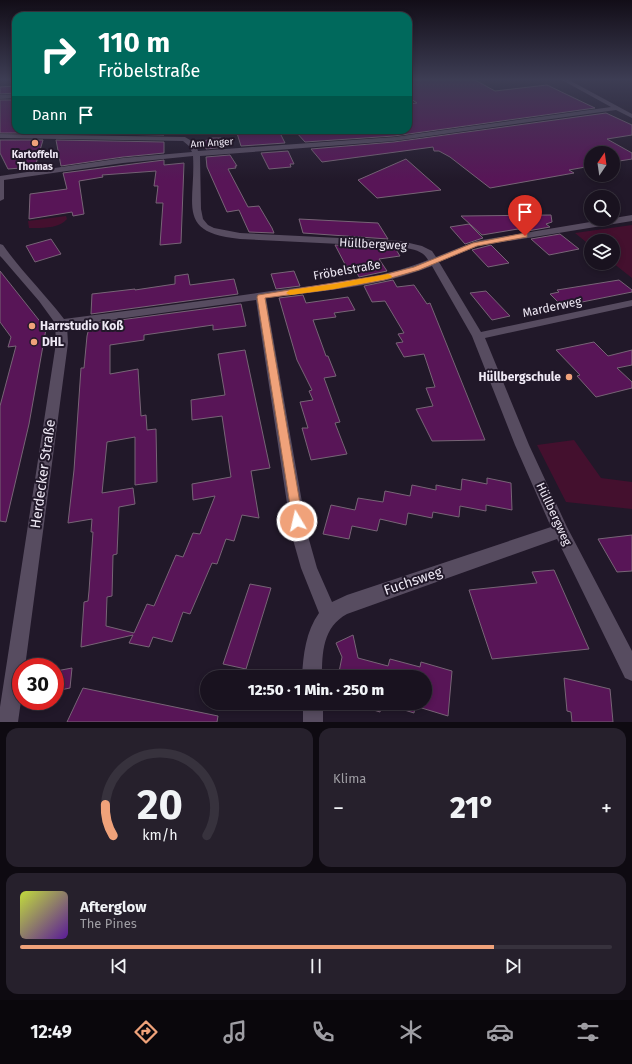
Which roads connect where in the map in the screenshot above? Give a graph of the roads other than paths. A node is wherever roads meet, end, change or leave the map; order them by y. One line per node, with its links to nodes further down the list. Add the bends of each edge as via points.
1 (579, 114): 3 (street, Am Anger, via 396,139)
2 (0, 136): 3 (street, via 179,138 190,140)
3 (197, 154): 4 (street, Am Anger); 8 (street, Hüllbergweg, via 198,218 212,231 280,239 401,244 425,251)
4 (0, 178): 5 (street)
5 (0, 199)
6 (632, 218): 8 (street, Fröbelstraße, via 476,244)
7 (0, 247): 11 (street)
8 (434, 261): 9 (street, Fröbelstraße, via 384,277); 12 (street, Hüllbergweg)
9 (261, 297): 11 (street, Fröbelstraße); 14 (street, via 300,536 308,568)
10 (632, 303): 12 (street, Marderweg)
11 (61, 323): 18 (street, Herdecker Straße, via 62,343)
12 (478, 336): 13 (street, Hüllbergweg, via 522,445)
13 (561, 531): 14 (street, Fuchsweg, via 347,604); 16 (street, Hüllbergweg)
14 (329, 615): 15 (street, Fuchsweg, via 319,629)
15 (313, 670)
16 (632, 671)
17 (313, 710): 19 (street)
18 (8, 722)
19 (313, 722)

